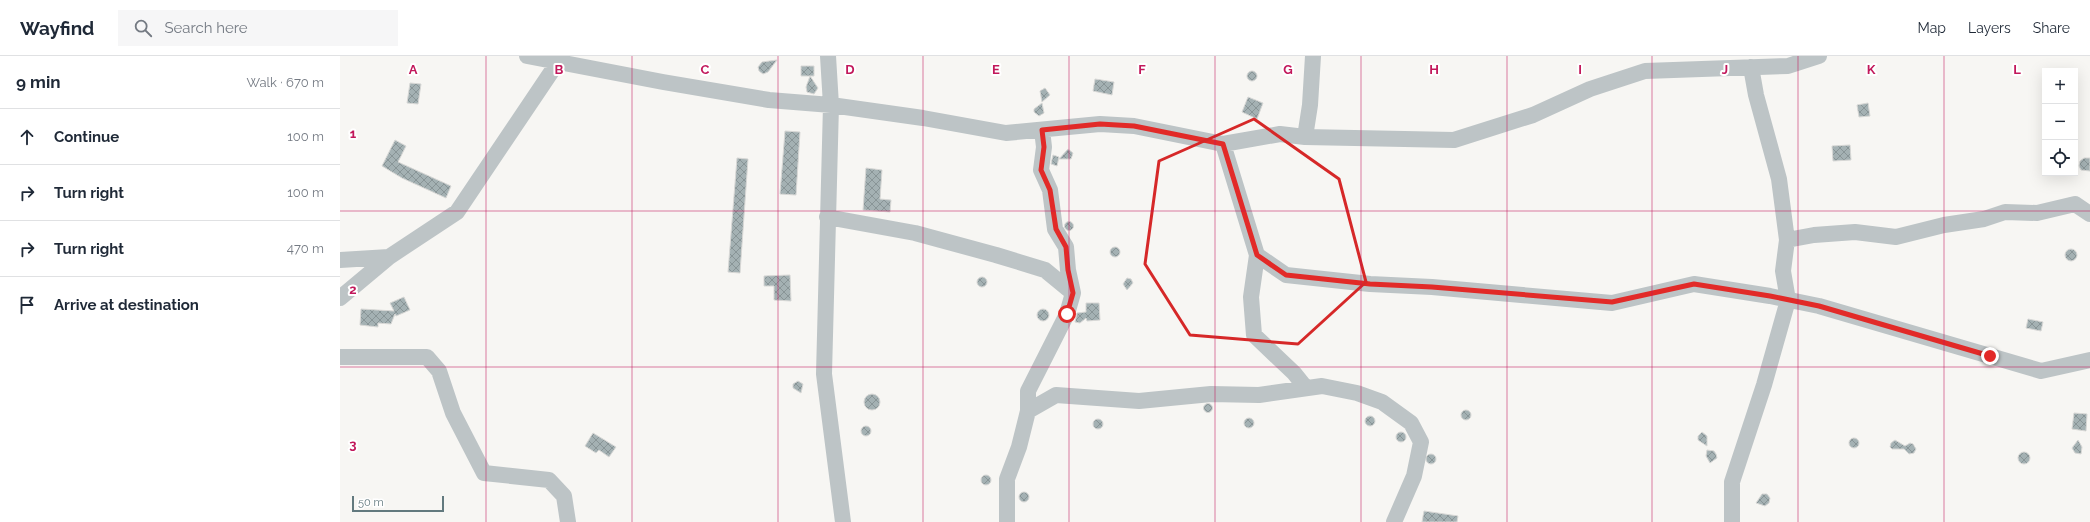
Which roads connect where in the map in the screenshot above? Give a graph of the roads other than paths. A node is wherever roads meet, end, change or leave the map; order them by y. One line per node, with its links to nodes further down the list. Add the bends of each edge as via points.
1 (527, 56): 5 (street)
2 (828, 56): 7 (street)
3 (1313, 56): 9 (street)
4 (1819, 56): 6 (street, via 1788,66)
5 (558, 62): 7 (street, via 769,100); 15 (street, via 457,212)
6 (1751, 67): 9 (street, via 1645,71 1590,89 1533,115 1454,140); 13 (street, via 1779,179)
7 (831, 105): 8 (street, via 1006,133); 12 (street)
8 (1042, 130): 10 (street, via 1100,124 1134,126); 17 (street, via 1044,147 1041,170 1050,190 1056,229 1066,247)
9 (1305, 137): 10 (street, via 1280,134)
10 (1223, 144): 14 (street)
11 (2090, 214): 13 (street, via 2075,204 2037,213 2005,212 1984,219 1944,224 1896,237 1855,232)
12 (827, 217): 17 (street, via 915,234 1003,257 1045,270); 25 (street, via 824,374)
13 (1787, 240): 19 (street, via 1783,271)
14 (1257, 255): 19 (street, via 1286,275 1370,284 1612,302 1694,284); 22 (street, via 1251,297 1254,335)
15 (389, 257): 16 (street); 18 (street)
16 (340, 260)
17 (1073, 293): 23 (street, via 1067,314 1028,391)
18 (340, 298)
19 (1788, 300): 21 (street, via 1902,329 2041,370); 28 (street, via 1764,385 1732,482)
20 (340, 357): 24 (street, via 427,357 439,371 453,413 484,473 549,480 564,496)
21 (2090, 360)
22 (1306, 388): 23 (street, via 1260,395 1211,394 1139,401 1056,396); 27 (street, via 1322,386 1357,393 1382,402 1411,423 1421,442 1414,476)
23 (1028, 411): 26 (street, via 1007,480)
24 (568, 522)
25 (843, 522)
26 (1007, 522)
27 (1394, 522)
28 (1732, 522)

